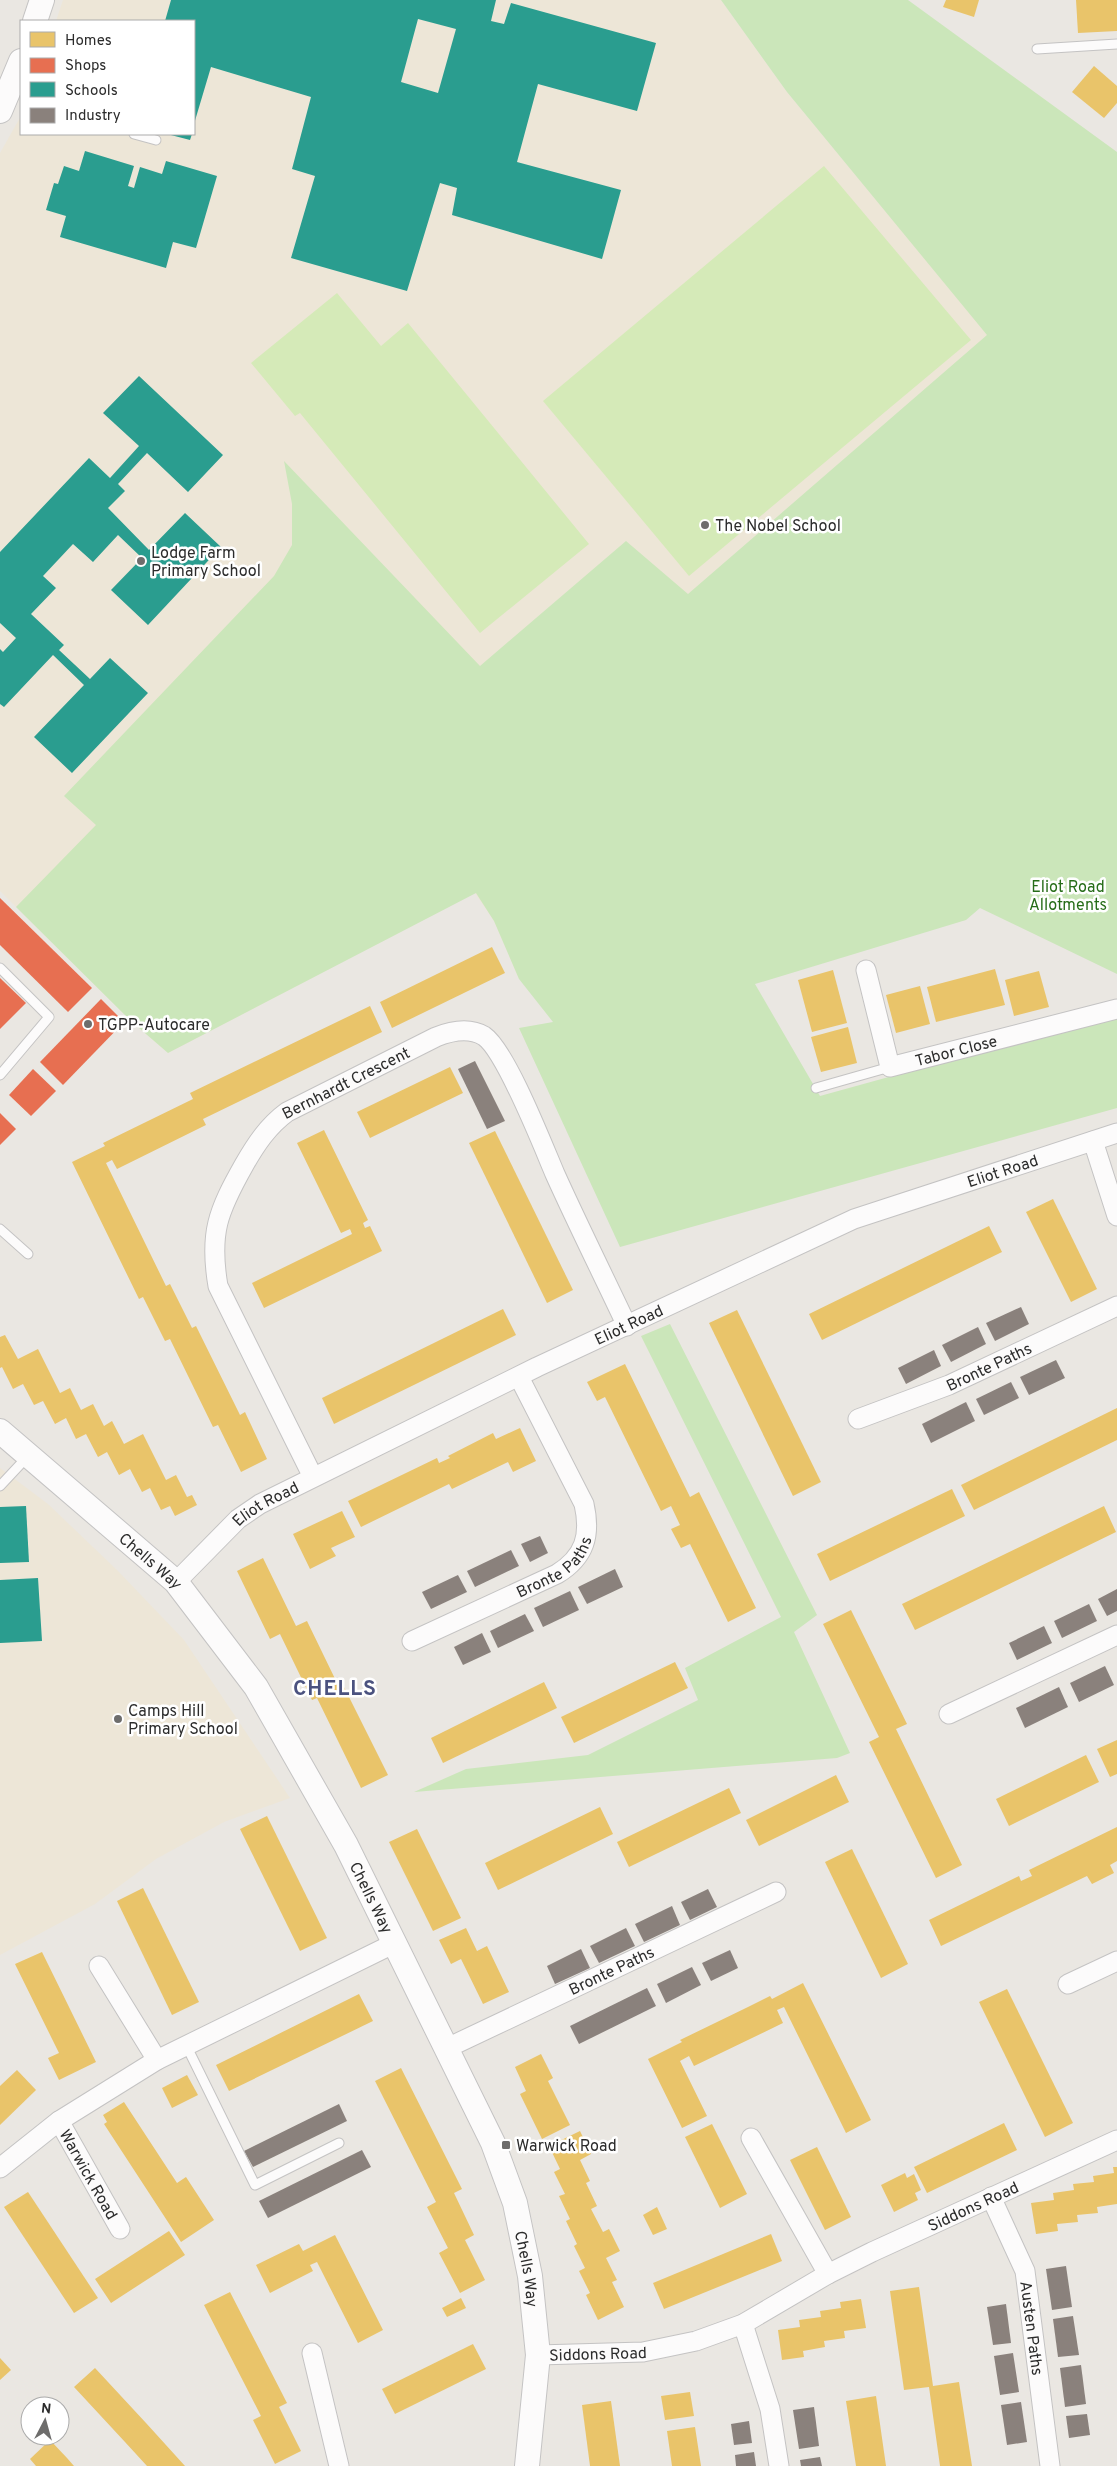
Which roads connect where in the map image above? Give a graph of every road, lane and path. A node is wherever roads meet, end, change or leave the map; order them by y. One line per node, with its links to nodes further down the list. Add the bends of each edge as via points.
1 (42, 0): 2 (street)
2 (35, 20)
3 (1117, 44): 4 (lane)
4 (1037, 49)
5 (20, 64): 6 (street)
6 (7, 101)
7 (138, 135): 8 (lane)
8 (156, 140)
9 (0, 968): 13 (lane, via 49,1017)
10 (866, 970): 12 (street)
11 (1117, 1009): 12 (street, Tabor Close)
12 (890, 1067): 14 (lane)
13 (0, 1075)
14 (816, 1088)
15 (1117, 1133): 16 (street, Eliot Road)
16 (1093, 1140): 17 (street); 21 (street, Eliot Road, via 854,1219)
17 (1117, 1216)
18 (0, 1229): 19 (lane)
19 (28, 1254)
20 (1117, 1306): 23 (street, Bronte Paths, via 949,1385)
21 (627, 1326): 22 (street, Eliot Road); 26 (street, Bernhardt Crescent, via 498,1052 484,1036 474,1033 455,1031 436,1037 287,1112 272,1123 224,1201 217,1222 214,1261 218,1286)
22 (519, 1376): 26 (street, Eliot Road); 30 (street, Bronte Paths, via 584,1504 587,1538 582,1550 557,1574)
23 (858, 1419)
24 (0, 1431): 25 (street, Chells Way)
25 (29, 1455): 27 (lane); 28 (street, Chells Way)
26 (313, 1477): 28 (street, Eliot Road, via 260,1504 238,1520)
27 (0, 1486)
28 (176, 1582): 33 (street, Chells Way, via 256,1687 346,1845)
29 (1117, 1635): 31 (street)
30 (412, 1641)
31 (949, 1714)
32 (776, 1892): 38 (street, Bronte Paths)
33 (395, 1943): 37 (street, Warwick Road); 38 (street, Chells Way)
34 (1117, 1961): 36 (street)
35 (99, 1966): 39 (street)
36 (1068, 1984)
37 (186, 2045): 39 (street, Warwick Road); 43 (lane, via 255,2185)
38 (446, 2049): 50 (street, Chells Way, via 493,2143 515,2203 530,2276)
39 (157, 2060): 40 (street, Warwick Road)
40 (59, 2121): 44 (street, Warwick Road); 46 (street, Warwick Road)
41 (751, 2138): 47 (street)
42 (1117, 2140): 45 (street, Siddons Road)
43 (339, 2142)
44 (0, 2168)
45 (990, 2197): 47 (street, Siddons Road); 54 (street, Austen Paths, via 1025,2271)
46 (120, 2229)
47 (828, 2274): 48 (street, Siddons Road)
48 (743, 2324): 50 (street, Siddons Road, via 696,2341 643,2352); 53 (street, via 770,2409)
49 (312, 2353): 51 (street)
50 (538, 2355): 52 (street, Chells Way)
51 (339, 2466)
52 (527, 2466)
53 (779, 2466)
54 (1050, 2466)

